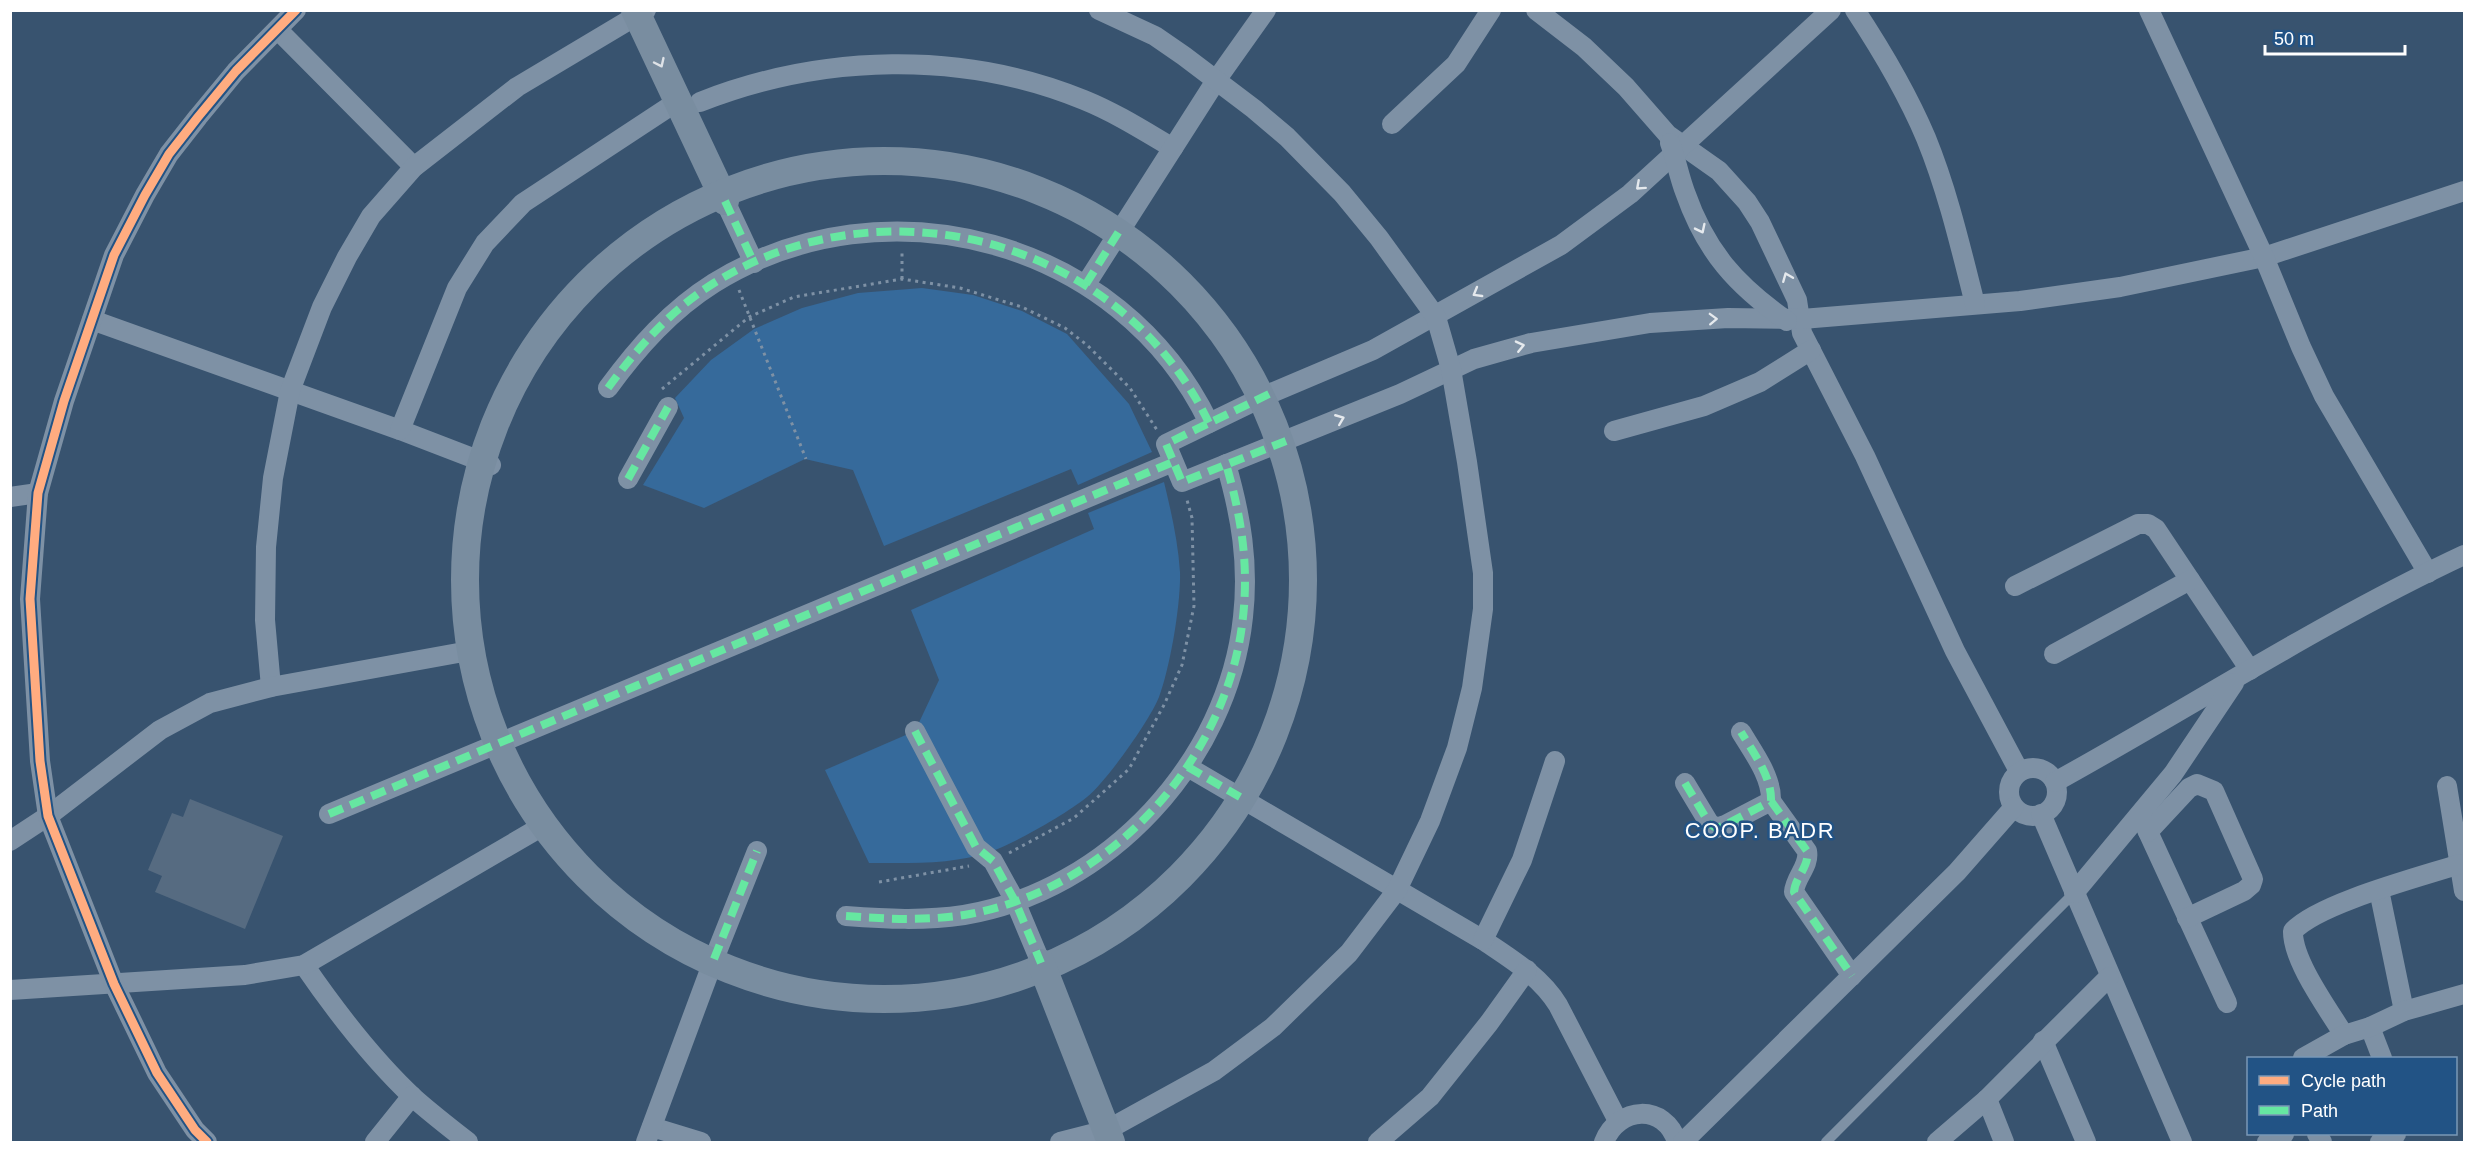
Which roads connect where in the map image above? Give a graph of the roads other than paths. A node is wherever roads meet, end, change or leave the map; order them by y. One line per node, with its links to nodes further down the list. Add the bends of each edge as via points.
1 (296, 10): 10 (street)
2 (1099, 10): 11 (street, via 1155,36)
3 (1266, 10): 11 (street)
4 (1491, 10): 13 (street, via 1456,64)
5 (1536, 10): 14 (street, via 1584,47 1626,87)
6 (1831, 10): 14 (street)
7 (1855, 10): 23 (street, via 1891,66 1926,138)
8 (2149, 10): 20 (street)
9 (644, 11): 12 (street); 16 (street, via 517,87)
10 (278, 30): 16 (street); 25 (street, via 236,72 169,154 114,255)
11 (1217, 79): 15 (street); 24 (street, via 1287,137 1342,193)
12 (689, 102): 15 (street, via 814,72 895,63 938,64 1024,80 1083,100); 18 (street); 34 (street, via 523,203 484,243 457,288)
13 (1392, 124)
14 (1675, 145): 24 (street, one-way to 24, via 1630,194 1561,245); 26 (street, one-way to 26, via 1687,198 1712,251 1739,282); 26 (street, one-way to 14, via 1784,269 1747,202 1719,171)
15 (1173, 148): 19 (street)
16 (414, 166): 30 (street, via 371,216 347,257 322,307)
17 (2464, 190): 20 (street)
18 (734, 197): 19 (street, via 841,170 875,166 944,168 1042,191); 21 (street); 39 (street, via 689,217 634,250 587,293 532,366)
19 (1121, 228): 22 (street); 31 (street, via 1181,273 1212,303 1246,345)
20 (2264, 257): 23 (street, via 2120,287); 44 (street, via 2324,396)
21 (754, 263): 22 (street, via 820,239 875,231 931,232 986,242 1039,260); 29 (street, via 713,284 666,320)
22 (1086, 285): 33 (street, via 1132,321 1171,362)
23 (1976, 304): 26 (street)
24 (1436, 317): 28 (street); 31 (street, via 1373,350)
25 (92, 320): 30 (street); 41 (street)
26 (1796, 324): 27 (street); 28 (street, one-way to 26, via 1504,349 1607,329 1693,319)
27 (1811, 350): 35 (street, via 1760,382 1704,406); 56 (street, via 1955,651)
28 (1451, 369): 36 (street, one-way to 28); 72 (street, via 1483,573 1483,609 1472,688 1457,748 1430,821)
29 (608, 388)
30 (290, 391): 34 (street); 50 (street, via 273,478 266,547 266,620)
31 (1269, 394): 33 (street); 36 (street)
32 (668, 407): 40 (street)
33 (1209, 423): 37 (street)
34 (400, 430): 39 (street)
35 (1614, 431)
36 (1286, 441): 38 (street); 60 (street, via 1304,544 1300,627 1293,668 1274,728)
37 (1170, 453): 38 (street, via 1182,483); 53 (street)
38 (1226, 464): 55 (street, via 1239,510 1246,564 1243,618 1226,690)
39 (491, 465): 47 (street, via 462,562)
40 (628, 479)
41 (38, 493): 42 (street); 66 (street, via 30,599 40,761)
42 (10, 497)
43 (2464, 555): 44 (street)
44 (2428, 573): 49 (street)
45 (2190, 580): 46 (street, via 2156,530 2148,524 2138,524); 48 (street); 49 (street)
46 (2015, 586)
47 (458, 653): 50 (street); 53 (street, via 470,712)
48 (2054, 654)
49 (2244, 674): 57 (street); 63 (street, via 2173,774)
50 (272, 687): 66 (street, via 185,715)
51 (915, 731): 76 (street, via 976,847 993,861)
52 (1741, 732): 61 (street, via 1769,785)
53 (484, 750): 64 (street); 67 (street)
54 (1555, 761): 79 (street, via 1522,860)
55 (1188, 767): 60 (street); 76 (street, via 1155,809 1116,846 1071,876)
56 (2019, 771): 57 (street, via 2039,768); 62 (street, via 2010,782 2008,795)
57 (2055, 782): 65 (street, via 2055,801)
58 (1685, 783): 61 (street, via 1716,828)
59 (2447, 786): 71 (street)
60 (1240, 797): 72 (street); 81 (street, via 1197,856 1154,897 1097,936)
61 (1771, 801): 84 (street, via 1807,851 1808,860 1794,892)
62 (2014, 807): 65 (street, via 2032,816); 84 (street, via 1957,872)
63 (2139, 813): 68 (street); 75 (street)
64 (329, 814)
65 (2042, 814): 75 (street)
66 (48, 816): 69 (street); 86 (street)
67 (534, 831): 80 (street, via 569,867 621,908); 82 (street)
68 (2148, 832): 78 (street); 78 (street, via 2189,788 2197,784 2214,791 2253,879 2244,891)
69 (10, 841)
70 (758, 851): 80 (street)
71 (2460, 864): 73 (street); 74 (street)
72 (1397, 890): 79 (street); 102 (street, via 1349,953 1273,1027 1214,1071)
73 (2379, 890): 90 (street); 92 (street, via 2325,911 2293,931 2292,943 2301,962)
74 (2464, 891)
75 (2074, 893): 85 (street); 112 (lane)
76 (1015, 901): 77 (street, via 965,915 906,921); 81 (street)
77 (846, 916)
78 (2187, 918): 89 (street)
79 (1483, 940): 83 (street)
80 (714, 959): 81 (street, via 781,980 879,992 972,983); 99 (street)
81 (1041, 963): 102 (street)
82 (304, 965): 86 (street, via 245,975); 96 (street, via 336,1013)
83 (1527, 970): 98 (street, via 1548,989 1558,1005); 108 (street, via 1430,1097)
84 (1852, 976): 111 (street)
85 (2109, 977): 93 (street); 116 (street)
86 (114, 984): 87 (street); 103 (street, via 157,1073)
87 (10, 990)
88 (2464, 994): 90 (street)
89 (2227, 1002)
90 (2404, 1011): 91 (street)
91 (2370, 1027): 92 (street); 95 (street)
92 (2344, 1035): 94 (street)
93 (2043, 1041): 97 (street); 115 (street)
94 (2306, 1057)
95 (2381, 1057)
96 (412, 1096): 104 (street); 105 (street)
97 (1987, 1099): 113 (street); 114 (street)
98 (1618, 1121): 109 (street); 110 (street, via 1629,1115 1656,1117 1667,1124)
99 (649, 1135): 106 (street)
100 (2282, 1135): 117 (street)
101 (2394, 1135): 118 (street)
102 (1109, 1136): 107 (street)
103 (207, 1143)
104 (375, 1143)
105 (468, 1143)
106 (701, 1143)
107 (1060, 1143)
108 (1378, 1143)
109 (1604, 1143)
110 (1677, 1143)
111 (1683, 1143)
112 (1826, 1143)
113 (1937, 1143)
114 (2004, 1143)
115 (2086, 1143)
116 (2182, 1143)
117 (2267, 1143)
118 (2380, 1143)

